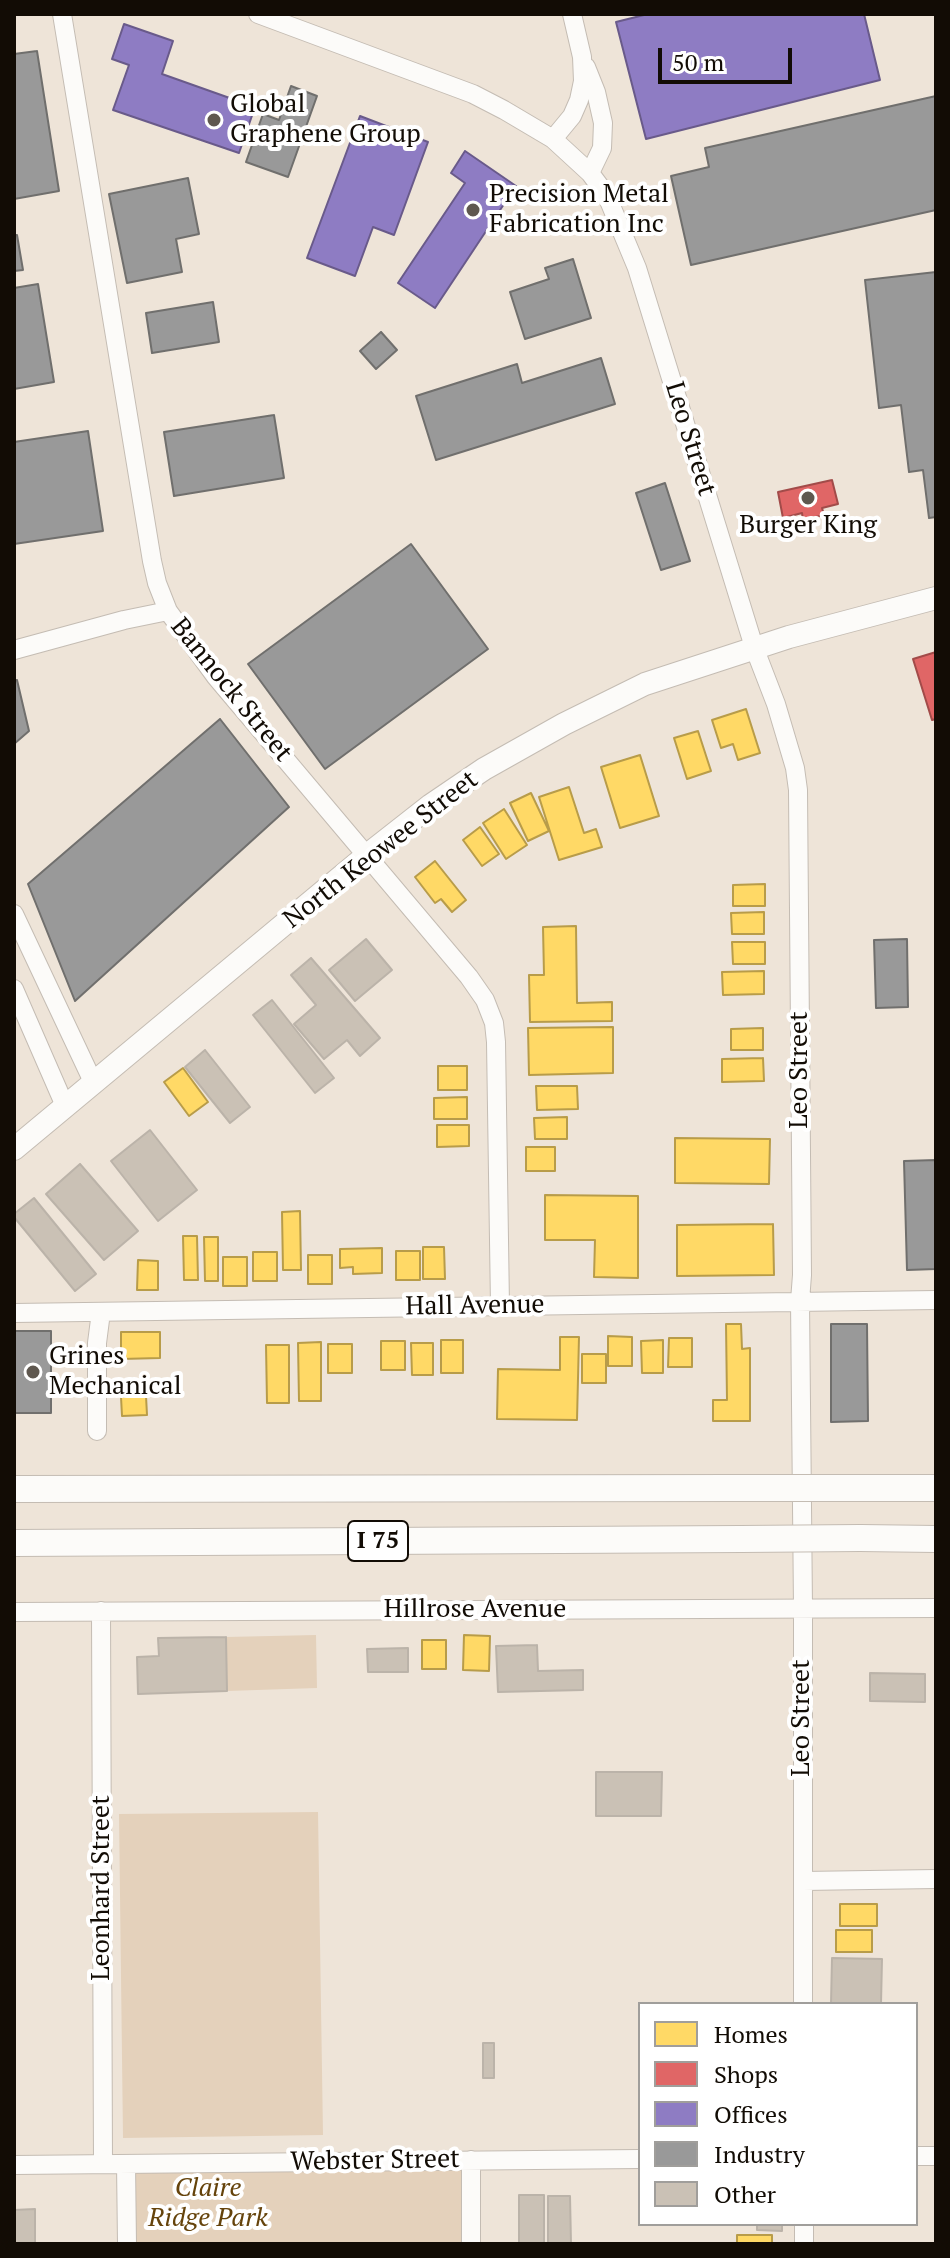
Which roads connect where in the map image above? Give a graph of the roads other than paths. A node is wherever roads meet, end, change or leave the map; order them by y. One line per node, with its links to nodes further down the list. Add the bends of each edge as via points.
1 (62, 14): 8 (street, Bannock Street, via 152,561)
2 (258, 14): 5 (street, Leo Street, via 473,94)
3 (572, 14): 4 (street)
4 (582, 57): 5 (street, via 579,100); 6 (street, via 603,123 602,148)
5 (553, 139): 6 (street, Leo Street)
6 (590, 173): 9 (street, Leo Street, via 607,196 637,268)
7 (936, 598): 9 (main road, North Keowee Street)
8 (168, 611): 10 (street); 11 (street, Bannock Street, via 216,677)
9 (754, 647): 11 (main road, North Keowee Street, via 645,684 564,724 484,769); 18 (street, Leo Street, via 776,704 798,790)
10 (14, 650)
11 (366, 856): 14 (main road, North Keowee Street); 19 (street, Bannock Street, via 469,977 494,1023)
12 (14, 914): 14 (street)
13 (14, 989): 15 (street)
14 (94, 1084): 15 (main road, North Keowee Street)
15 (65, 1106): 16 (main road, North Keowee Street)
16 (14, 1149)
17 (936, 1300): 18 (street, Hall Avenue)
18 (800, 1301): 19 (street, Hall Avenue); 27 (street, Leo Street)
19 (500, 1306): 20 (street, Hall Avenue)
20 (101, 1312): 21 (street, Hall Avenue); 22 (street)
21 (14, 1313)
22 (97, 1431)
23 (936, 1488): 24 (highway, I 75, bridge)
24 (14, 1489)
25 (936, 1539): 26 (highway, I 75, bridge)
26 (14, 1543)
27 (803, 1608): 28 (street, Hillrose Avenue); 29 (street, Hillrose Avenue); 32 (street, Leo Street)
28 (936, 1608)
29 (101, 1611): 30 (street, Hillrose Avenue); 36 (street, Leonhard Street)
30 (14, 1612)
31 (936, 1879): 32 (street)
32 (803, 1881): 33 (street, Leo Street)
33 (803, 2002)
34 (638, 2159): 35 (street, Webster Street)
35 (471, 2160): 37 (street, Webster Street); 40 (street)
36 (103, 2164): 37 (street, Webster Street); 38 (street, Webster Street)
37 (126, 2164): 39 (street)
38 (14, 2165)
39 (127, 2244)
40 (471, 2244)

